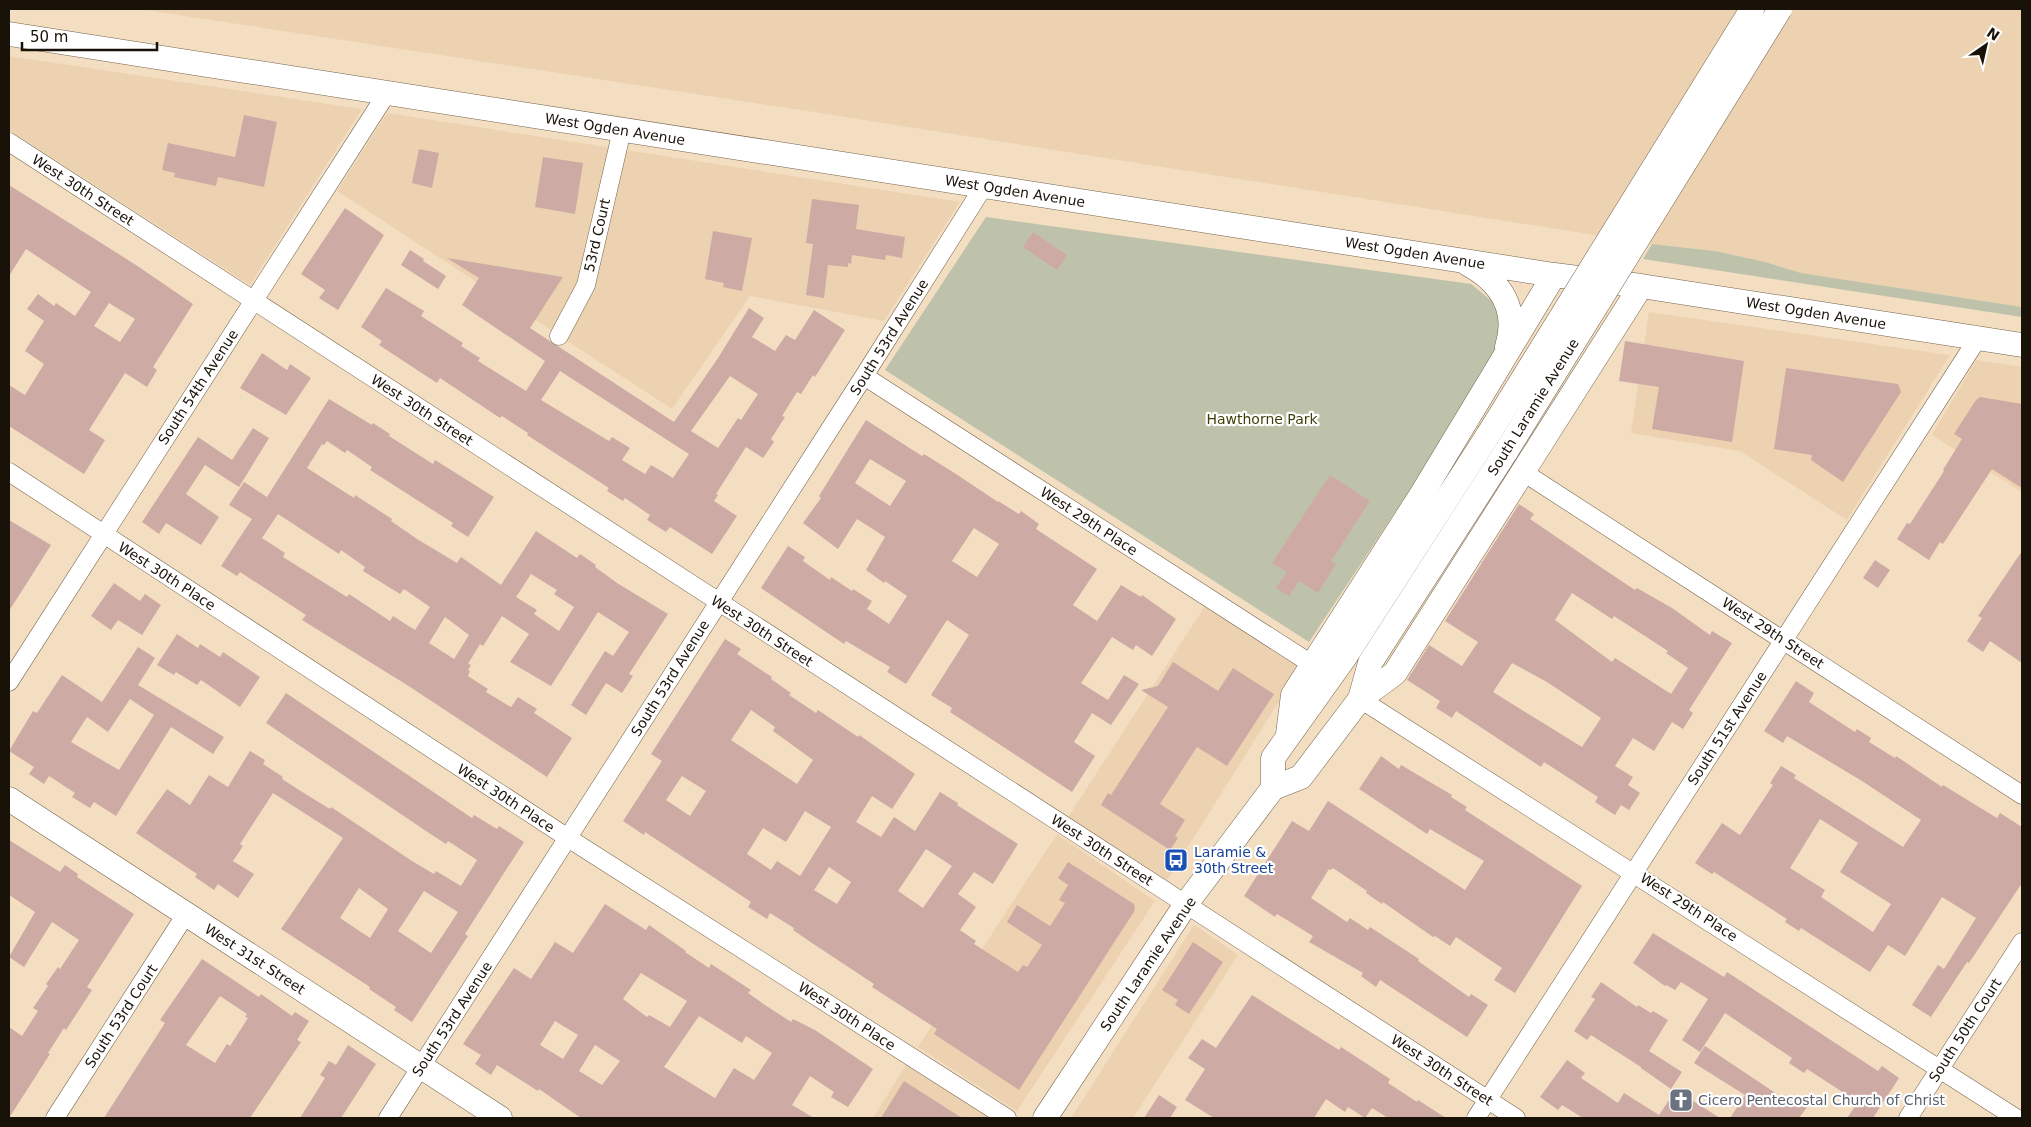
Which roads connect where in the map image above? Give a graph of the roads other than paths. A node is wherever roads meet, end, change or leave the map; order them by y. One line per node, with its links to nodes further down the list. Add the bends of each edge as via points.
1 (1752, 9): 25 (main road, South Laramie Avenue, bridge, via 1488,435 1345,657)
2 (1780, 9): 24 (main road, South Laramie Avenue, bridge, via 1507,450 1370,663)
3 (9, 34): 4 (main road, West Ogden Avenue)
4 (387, 93): 5 (main road, West Ogden Avenue); 11 (street, South 54th Avenue)
5 (622, 130): 7 (main road, West Ogden Avenue); 12 (street, 53rd Court, via 586,285)
6 (9, 142): 11 (street, West 30th Street)
7 (984, 186): 8 (main road, West Ogden Avenue); 16 (street, South 53rd Avenue)
8 (1460, 260): 9 (main road, West Ogden Avenue); 15 (main road, via 1495,283 1507,302 1511,334)
9 (1554, 275): 10 (main road, West Ogden Avenue); 15 (main road)
10 (1641, 286): 13 (main road, West Ogden Avenue); 18 (main road)
11 (254, 301): 19 (street, South 54th Avenue); 20 (street, West 30th Street)
12 (560, 336)
13 (1978, 338): 14 (main road, West Ogden Avenue); 21 (street, South 51st Avenue)
14 (2022, 345)
15 (1503, 360): 22 (main road)
16 (864, 376): 20 (street, South 53rd Avenue); 22 (street, West 29th Place)
17 (9, 472): 19 (street, West 30th Place)
18 (1523, 472): 21 (street, West 29th Street); 24 (main road, via 1395,673)
19 (104, 534): 23 (street, South 54th Avenue); 29 (street, West 30th Place)
20 (718, 603): 29 (street, South 53rd Avenue); 31 (street, West 30th Street)
21 (1784, 640): 27 (street, West 29th Street); 30 (street, South 51st Avenue)
22 (1313, 665): 25 (main road, via 1294,695)
23 (9, 682)
24 (1360, 699): 26 (main road, South Laramie Avenue, via 1301,776); 30 (street, West 29th Place)
25 (1288, 734): 26 (main road, South Laramie Avenue, via 1273,758)
26 (1273, 788): 31 (main road, South Laramie Avenue)
27 (2022, 794)
28 (9, 799): 32 (main road, West 31st Street)
29 (568, 838): 34 (street, South 53rd Avenue); 40 (street, West 30th Place)
30 (1634, 872): 35 (street, West 29th Place); 36 (street, South 51st Avenue)
31 (1186, 904): 36 (street, West 30th Street); 41 (main road, South Laramie Avenue)
32 (186, 914): 34 (main road, West 31st Street); 37 (street, South 53rd Court)
33 (2022, 942): 35 (street, South 50th Court)
34 (421, 1067): 38 (street, South 53rd Avenue); 39 (main road, West 31st Street)
35 (1940, 1069): 44 (street, South 50th Court); 45 (street, West 29th Place)
36 (1487, 1100): 42 (street, South 51st Avenue); 43 (street, West 30th Street)
37 (55, 1118)
38 (388, 1118)
39 (500, 1118)
40 (1007, 1118)
41 (1045, 1118)
42 (1476, 1118)
43 (1516, 1118)
44 (1908, 1118)
45 (2016, 1118)

